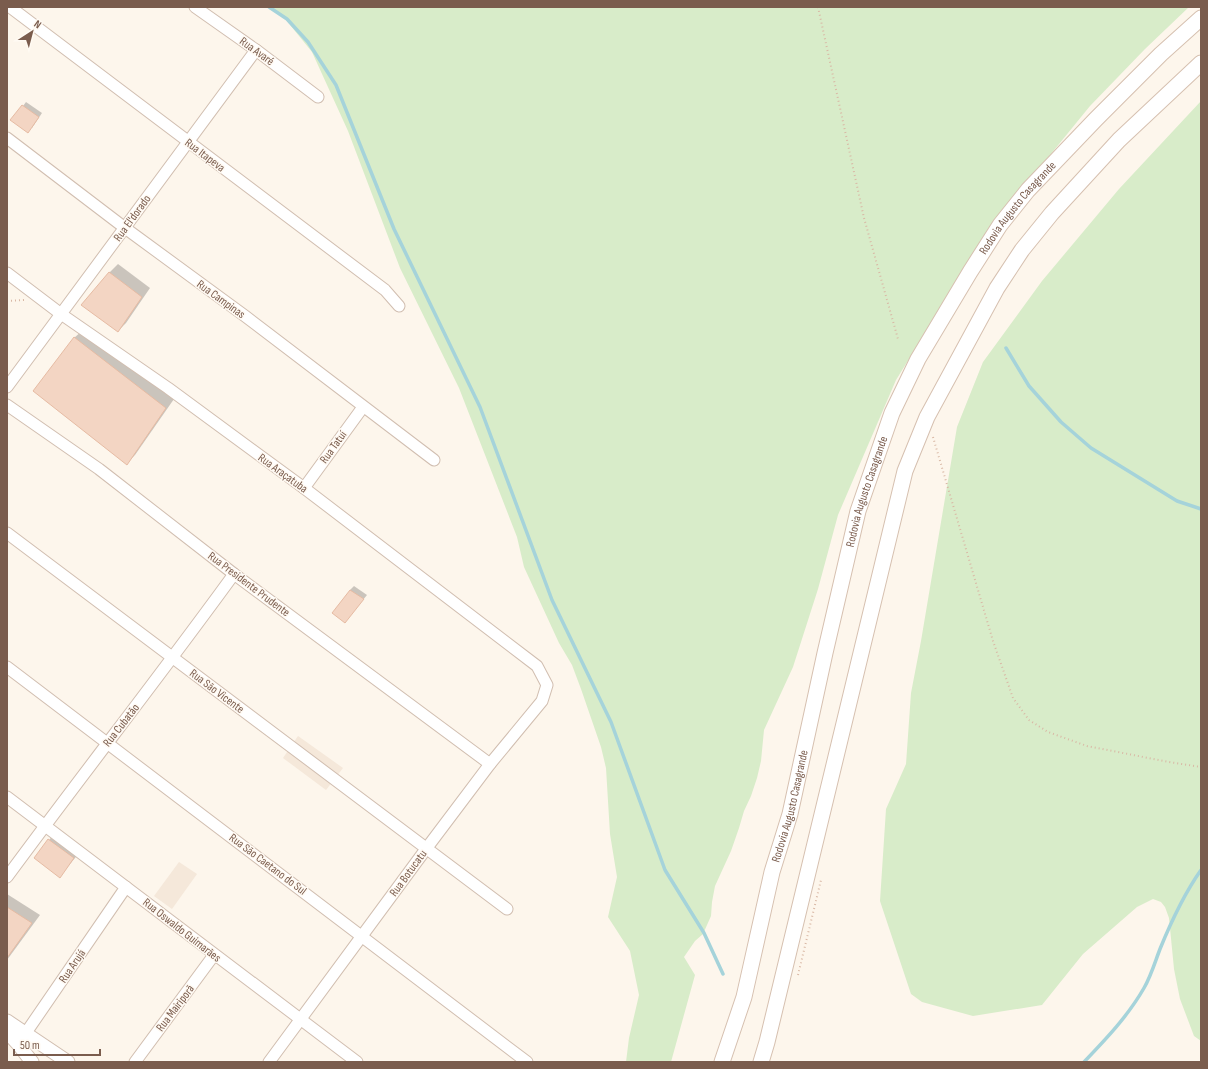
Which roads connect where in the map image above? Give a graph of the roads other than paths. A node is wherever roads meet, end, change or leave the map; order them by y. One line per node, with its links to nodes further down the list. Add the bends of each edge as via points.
1 (10, 7): 8 (street, Rua Itapeva)
2 (195, 7): 4 (street, Rua Avaré)
3 (1201, 18): 44 (main road, Rodovia Augusto Casagrande, via 1096,119 1028,190 1000,225 918,359 892,413 858,511 790,814 772,872 744,997)
4 (256, 50): 6 (street, Rua Avaré); 8 (street, Rua El'dorado)
5 (1201, 63): 45 (main road, via 1124,135 1022,250 997,288 927,417 905,471)
6 (318, 97)
7 (7, 138): 9 (street, Rua Campinas)
8 (188, 142): 9 (street, Rua El'dorado); 11 (street, Rua Itapeva, via 385,290)
9 (125, 228): 12 (street, Rua El'dorado); 15 (street, Rua Campinas)
10 (7, 273): 12 (street, Rua Araçatuba)
11 (399, 306)
12 (61, 314): 13 (street, Rua El'dorado); 17 (street, Rua Araçatuba, via 168,388)
13 (7, 387)
14 (7, 405): 19 (street, Rua Presidente Prudente, via 99,469)
15 (363, 407): 16 (street, Rua Campinas); 17 (street, Rua Tatuí)
16 (434, 460)
17 (304, 488): 22 (street, Rua Araçatuba, via 537,666)
18 (7, 533): 20 (street, Rua São Vicente)
19 (234, 574): 20 (street, Rua Cubatão); 24 (street, Rua Presidente Prudente)
20 (173, 658): 23 (street, Rua Cubatão); 27 (street, Rua São Vicente)
21 (7, 667): 23 (street, Rua São Caetano do Sul)
22 (547, 685): 24 (street, Rua Botucatu, via 542,701)
23 (107, 743): 26 (street, Rua Cubatão); 31 (street, Rua São Caetano do Sul)
24 (490, 764): 27 (street, Rua Botucatu)
25 (7, 797): 26 (street, Rua Oswaldo Guimarães)
26 (45, 826): 28 (street, Rua Cubatão); 29 (street, Rua Oswaldo Guimarães)
27 (426, 849): 30 (street, Rua São Vicente); 31 (street, Rua Botucatu)
28 (7, 877)
29 (126, 887): 32 (street, Rua Oswaldo Guimarães); 36 (street, Rua Arujá)
30 (507, 909)
31 (362, 936): 34 (street, Rua Botucatu); 43 (street, Rua São Caetano do Sul)
32 (214, 955): 34 (street, Rua Oswaldo Guimarães); 40 (street, Rua Mairiporã)
33 (7, 1020): 36 (street)
34 (301, 1020): 41 (street, Rua Botucatu); 42 (street, Rua Oswaldo Guimarães)
35 (7, 1032): 37 (street)
36 (26, 1033): 37 (street, Rua Arujá); 39 (street)
37 (18, 1044): 38 (street)
38 (32, 1062)
39 (68, 1062)
40 (135, 1062)
41 (269, 1062)
42 (357, 1062)
43 (527, 1062)
44 (722, 1062)
45 (761, 1062)

